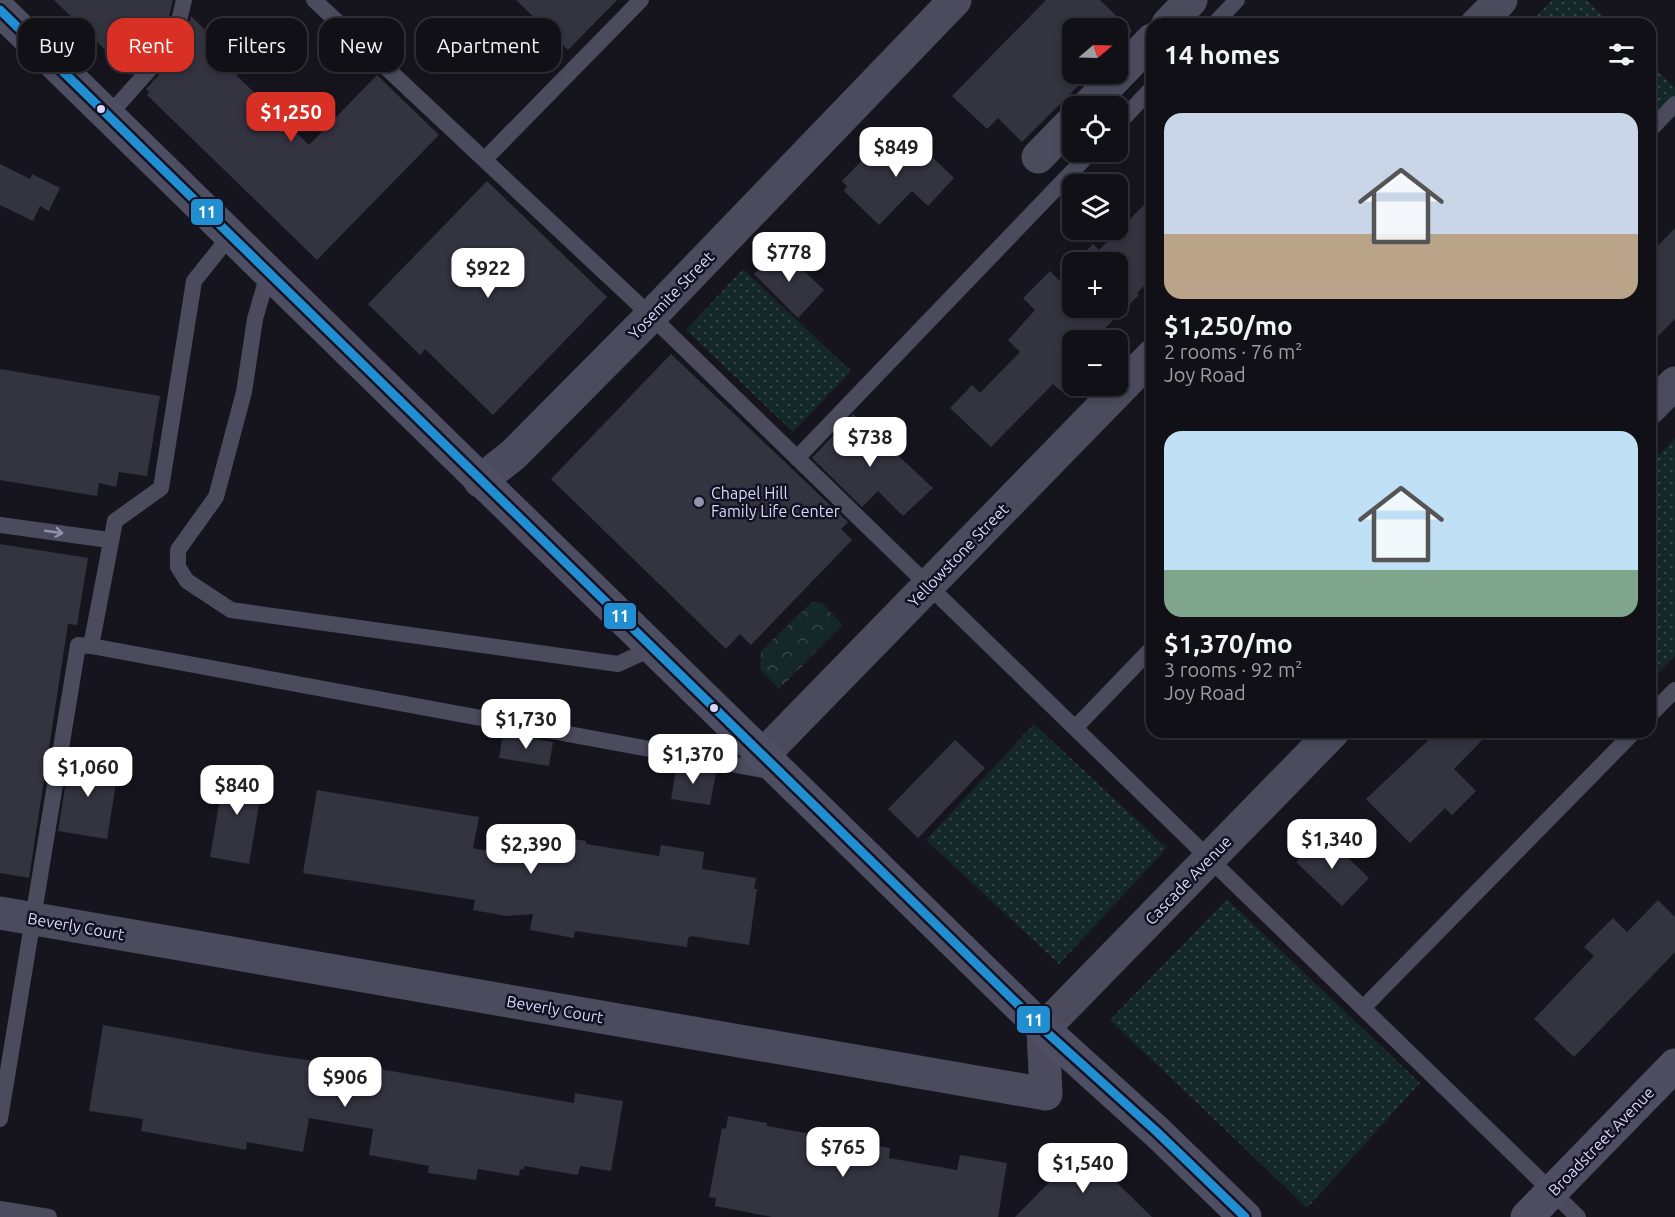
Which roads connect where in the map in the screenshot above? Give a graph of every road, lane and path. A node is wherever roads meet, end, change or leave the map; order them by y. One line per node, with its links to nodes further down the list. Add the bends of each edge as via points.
1 (184, 0): 17 (lane, via 174,42)
2 (314, 0): 21 (lane)
3 (641, 0): 21 (lane)
4 (955, 0): 25 (street, Yosemite Street)
5 (1190, 0): 9 (street)
6 (1237, 0): 10 (lane)
7 (1500, 0): 11 (street)
8 (0, 10): 17 (street)
9 (1174, 18)
10 (1220, 18)
11 (1483, 18)
12 (1146, 46): 14 (street)
13 (1146, 94): 16 (lane)
14 (1098, 96)
15 (1675, 104): 18 (lane)
16 (1128, 113)
17 (108, 116): 23 (street)
18 (1656, 124)
19 (1062, 133): 20 (street)
20 (1038, 158)
21 (485, 159): 25 (lane)
22 (1081, 162): 29 (lane)
23 (230, 236): 24 (street); 32 (lane, via 194,281 161,488 115,521)
24 (268, 274): 30 (street); 35 (lane, via 255,319 244,392 216,497 178,550 178,567 187,581 231,610 618,664)
25 (651, 316): 29 (lane); 30 (street, Yosemite Street, via 513,455)
26 (1146, 363): 33 (street, Yellowstone Street)
27 (1675, 382): 28 (street)
28 (1656, 402)
29 (797, 458): 33 (lane)
30 (480, 481): 35 (street)
31 (0, 525): 32 (lane, one-way to 32)
32 (109, 540): 34 (lane)
33 (930, 584): 39 (lane); 42 (street, Yellowstone Street)
34 (91, 646): 42 (lane); 45 (lane, via 78,645)
35 (653, 648): 42 (street)
36 (1146, 654): 39 (lane)
37 (1675, 690): 38 (lane)
38 (1656, 709)
39 (1076, 727): 43 (lane)
40 (1327, 738): 43 (street, Cascade Avenue)
41 (1628, 738): 46 (lane)
42 (774, 764): 47 (street)
43 (1210, 858): 46 (lane); 47 (street, Cascade Avenue)
44 (0, 913): 45 (street, Beverly Court)
45 (32, 919): 47 (street, Beverly Court, via 1046,1094); 49 (lane)
46 (1363, 1008): 50 (lane)
47 (1043, 1029): 53 (street)
48 (1675, 1065): 50 (street, Broadstreet Avenue)
49 (0, 1119)
50 (1552, 1191): 54 (street, Broadstreet Avenue); 55 (lane)
51 (0, 1209): 52 (lane)
52 (49, 1217)
53 (1245, 1217)
54 (1527, 1217)
55 (1578, 1217)

